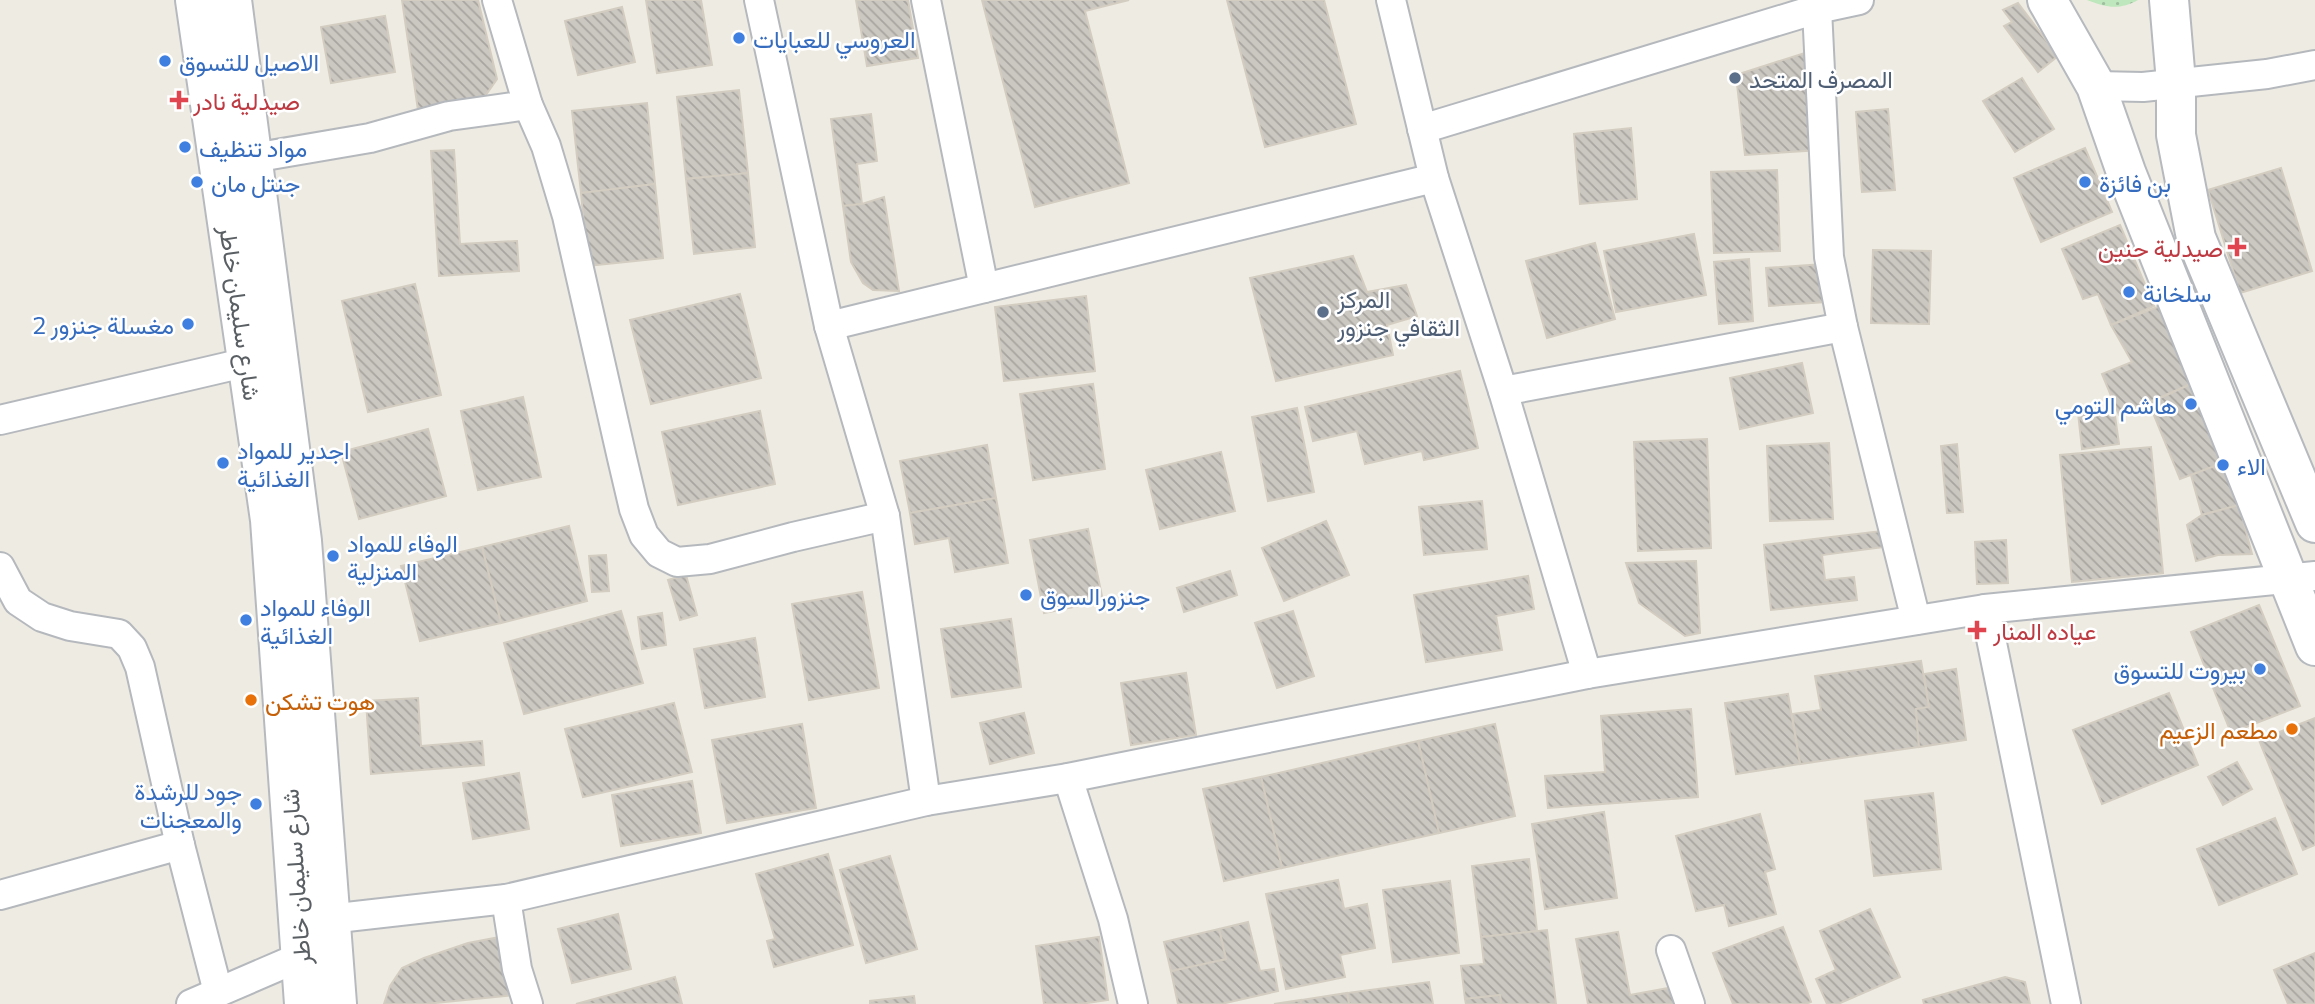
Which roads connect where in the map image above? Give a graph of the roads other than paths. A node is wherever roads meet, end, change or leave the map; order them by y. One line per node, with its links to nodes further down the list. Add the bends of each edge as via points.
1 (195, 0): 21 (main road, شارع سليمان خاطر)
2 (232, 0): 16 (main road, شارع سليمان خاطر)
3 (497, 0): 14 (street)
4 (758, 0): 19 (street)
5 (926, 0): 18 (street)
6 (1391, 0): 15 (street)
7 (1859, 0): 10 (street)
8 (2047, 0): 13 (main road)
9 (2169, 0): 12 (main road)
10 (1817, 9): 15 (street); 20 (street, via 1829,257)
11 (2315, 65): 12 (street)
12 (2176, 82): 13 (street); 25 (main road, via 2176,135 2196,238)
13 (2096, 86): 27 (main road, via 2126,173)
14 (528, 105): 16 (street, via 449,116 359,140); 24 (street, via 567,216 634,509 644,535 659,553 677,562 710,559)
15 (1422, 129): 17 (street)
16 (253, 158): 37 (main road, شارع سليمان خاطر, via 302,541)
17 (1434, 178): 18 (street); 22 (street)
18 (984, 288): 19 (street)
19 (829, 326): 24 (street)
20 (1843, 327): 22 (street); 29 (street)
21 (248, 362): 23 (street); 39 (main road, شارع سليمان خاطر, via 270,520)
22 (1503, 391): 31 (street)
23 (0, 419)
24 (886, 516): 33 (street)
25 (2315, 523)
26 (0, 567): 34 (street, via 18,601 41,617 119,634 132,648)
27 (2302, 578): 28 (street); 30 (main road)
28 (1985, 609): 29 (street); 47 (street)
29 (1916, 620): 31 (street)
30 (2315, 646)
31 (1587, 674): 32 (street)
32 (1068, 778): 33 (street); 45 (street, via 1113,919)
33 (926, 801): 36 (street)
34 (180, 845): 35 (street); 40 (street)
35 (0, 895)
36 (506, 899): 37 (street); 44 (street, via 517,969)
37 (329, 919): 43 (main road, شارع سليمان خاطر)
38 (1671, 950): 46 (street)
39 (300, 957): 40 (street); 42 (main road, شارع سليمان خاطر)
40 (218, 992): 41 (street)
41 (191, 1004)
42 (304, 1004)
43 (337, 1004)
44 (528, 1004)
45 (1133, 1004)
46 (1690, 1004)
47 (2066, 1004)

